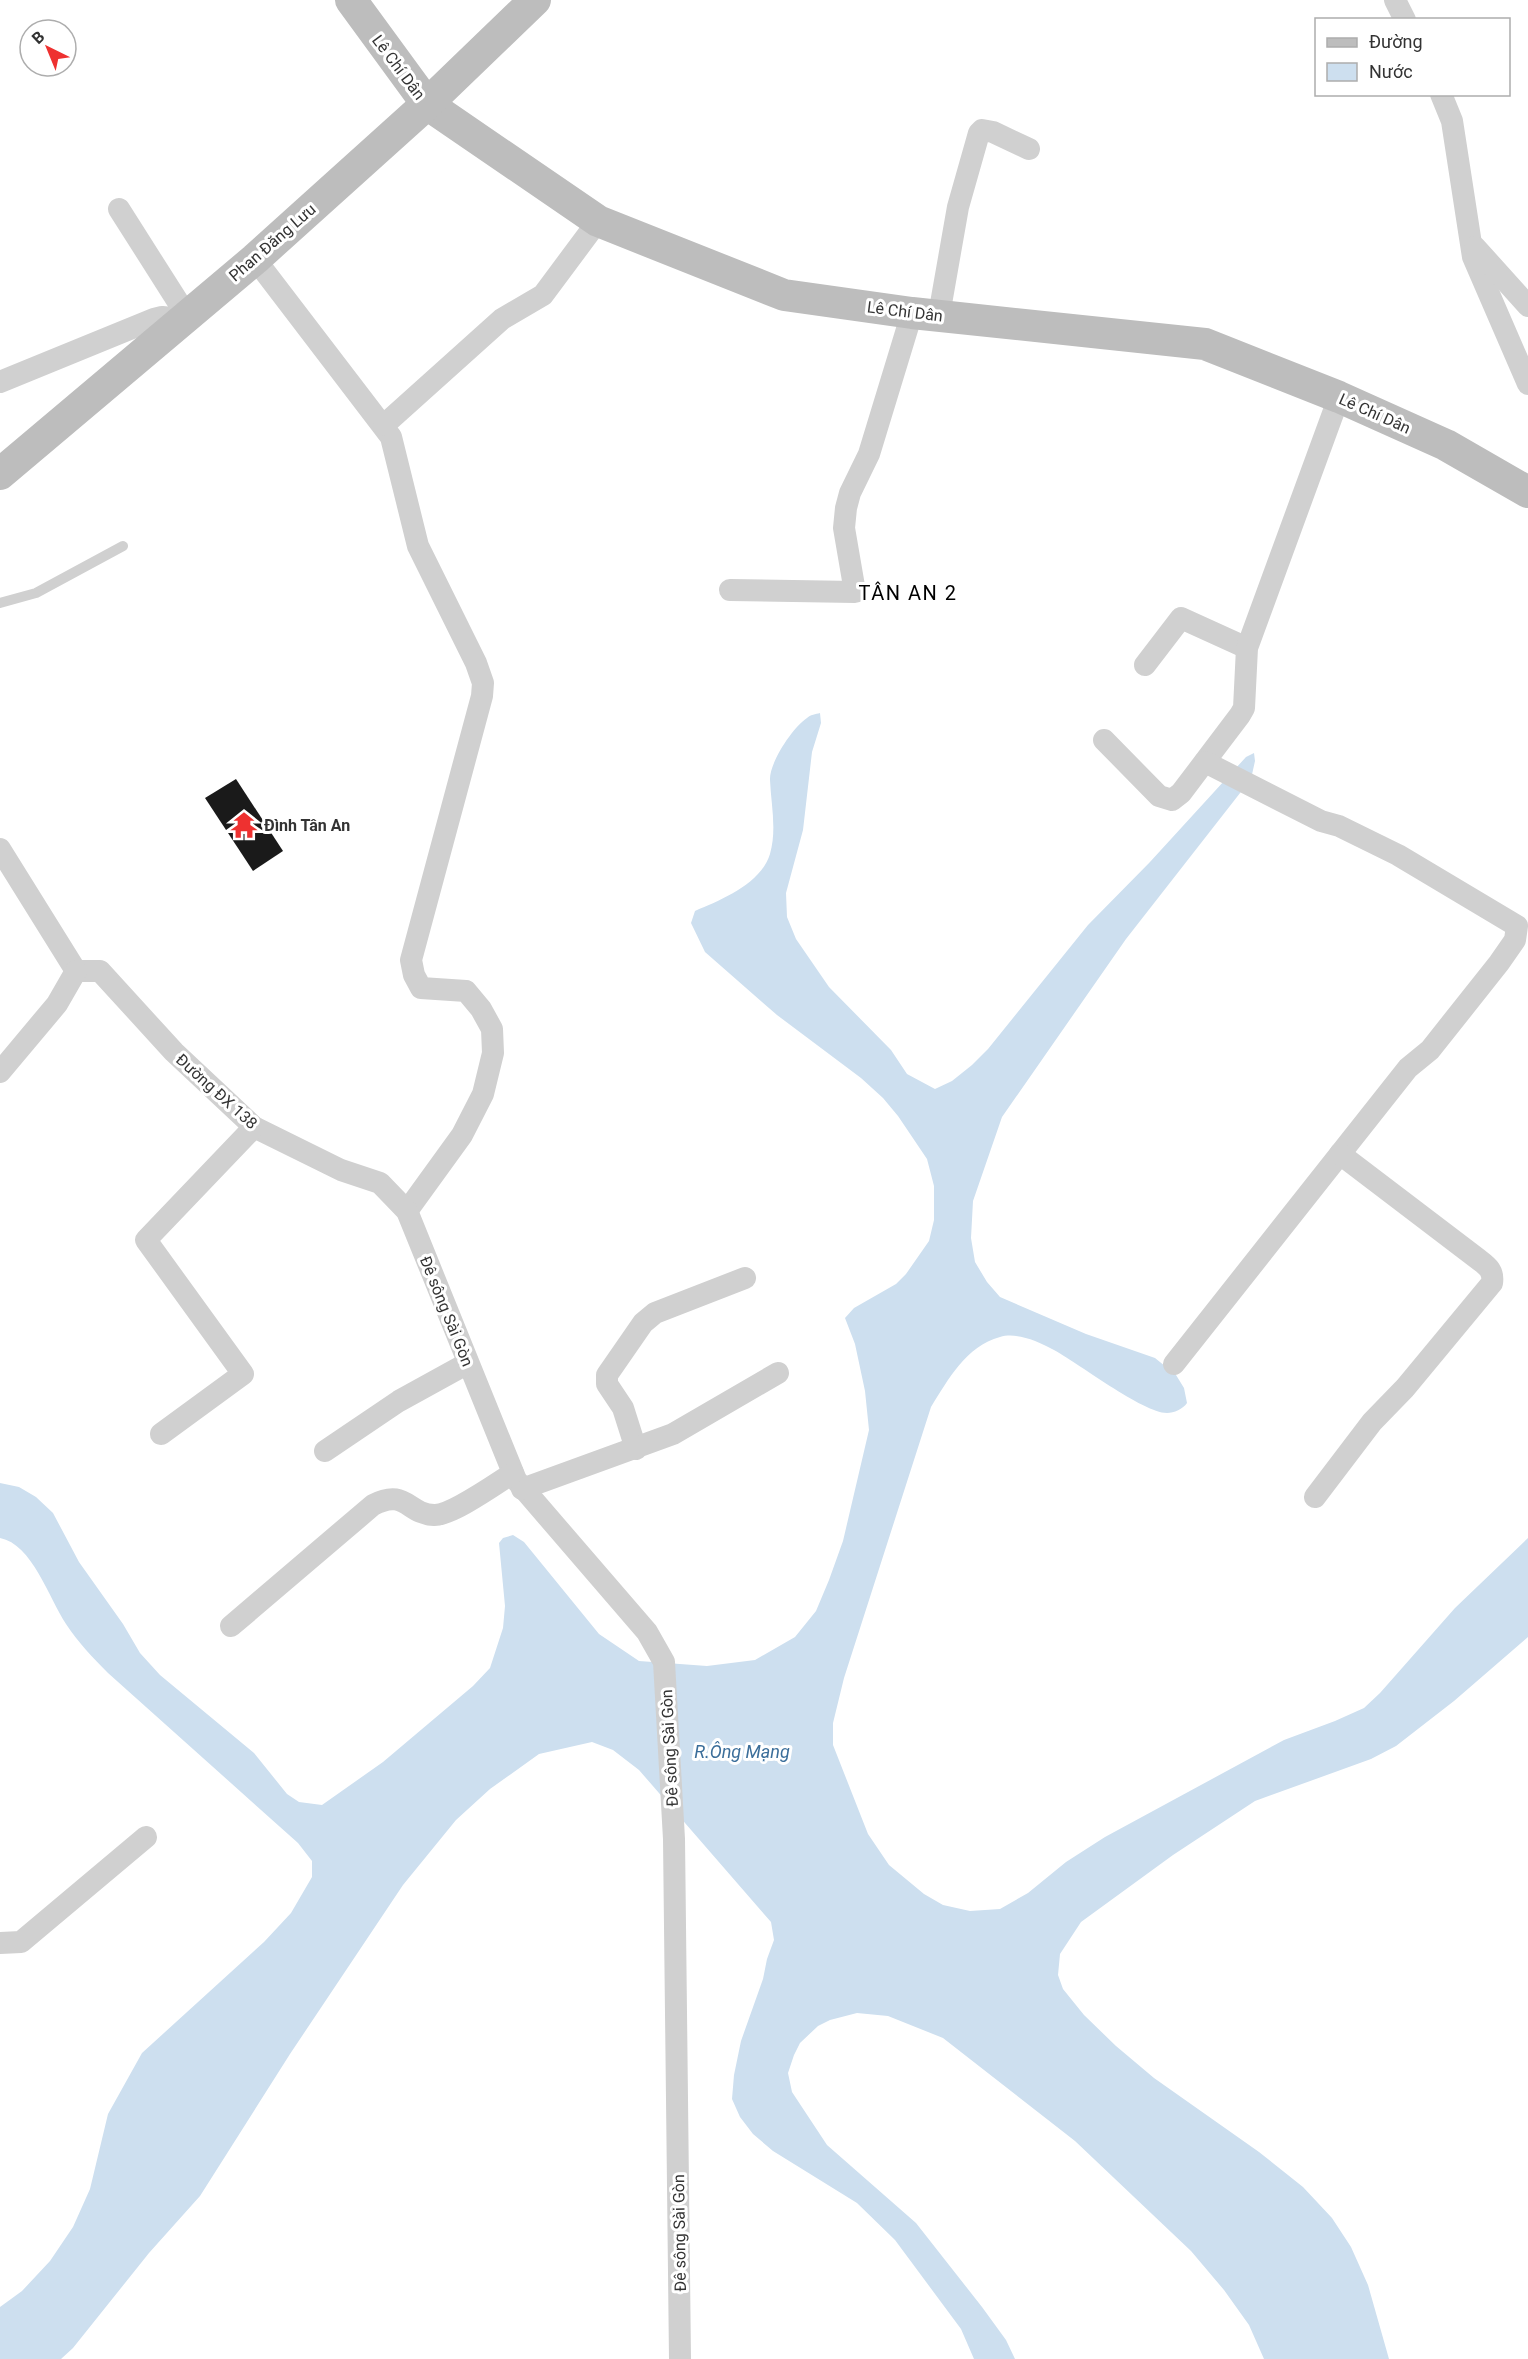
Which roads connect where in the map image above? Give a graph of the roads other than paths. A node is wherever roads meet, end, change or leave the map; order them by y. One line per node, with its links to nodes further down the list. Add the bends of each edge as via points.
1 (351, 0): 6 (street, Lê Chí Dân)
2 (535, 0): 6 (street, Phan Đăng Lưu)
3 (1395, 0): 4 (street)
4 (1404, 18)
5 (1442, 96): 10 (street, via 1452,121)
6 (426, 104): 9 (street, Lê Chí Dân); 11 (street, Phan Đăng Lưu)
7 (1029, 149): 13 (street, via 993,132 979,133)
8 (119, 209): 14 (street)
9 (598, 221): 13 (street, Lê Chí Dân, via 784,295); 18 (street, via 543,295 502,319)
10 (1470, 241): 12 (street); 16 (street, via 1478,271)
11 (255, 259): 14 (street, Phan Đăng Lưu); 18 (street)
12 (1528, 306)
13 (926, 314): 17 (street, Lê Chí Dân, via 1204,344); 22 (street, via 846,508 844,528 855,592)
14 (185, 317): 15 (street, via 154,319); 19 (street, Phan Đăng Lưu)
15 (0, 382)
16 (1528, 384)
17 (1339, 397): 20 (street, Lê Chí Dân); 24 (street)
18 (384, 425): 33 (street, via 396,451 418,546 483,683 411,960 421,988 466,991 492,1029 493,1053 483,1094 462,1135)
19 (0, 474)
20 (1525, 483)
21 (123, 546): 23 (lane, via 36,593)
22 (730, 590)
23 (0, 603)
24 (1248, 648): 25 (street, via 1181,618); 27 (street, via 1244,708)
25 (1145, 665)
26 (1104, 740): 27 (street, via 1159,796 1172,800)
27 (1205, 762): 32 (street, via 1398,855 1517,926 1515,940 1499,963)
28 (0, 849): 29 (street)
29 (76, 972): 30 (street, via 57,1004); 31 (street, Đường ĐX 138, via 100,971 174,1052)
30 (0, 1072)
31 (254, 1127): 33 (street, Đường ĐX 138, via 341,1170 380,1183); 38 (street, via 146,1240 243,1374)
32 (1340, 1154): 36 (street); 42 (street, via 1490,1268 1493,1275 1492,1283 1372,1422)
33 (407, 1211): 35 (street, Đê sông Sài Gòn)
34 (745, 1278): 39 (street, via 655,1313 643,1323 607,1375 607,1384 623,1408)
35 (468, 1363): 40 (street, via 399,1401); 41 (street, Đê sông Sài Gòn)
36 (1174, 1364)
37 (778, 1373): 39 (street, via 673,1434)
38 (161, 1434)
39 (636, 1449): 41 (street)
40 (325, 1451)
41 (517, 1481): 43 (street, via 447,1513 425,1513 394,1498 373,1505); 46 (street, Đê sông Sài Gòn, via 647,1632 664,1662 675,1874)
42 (1315, 1497)
43 (231, 1626)
44 (146, 1837): 45 (street, via 21,1942)
45 (0, 1943)
46 (680, 2359)

